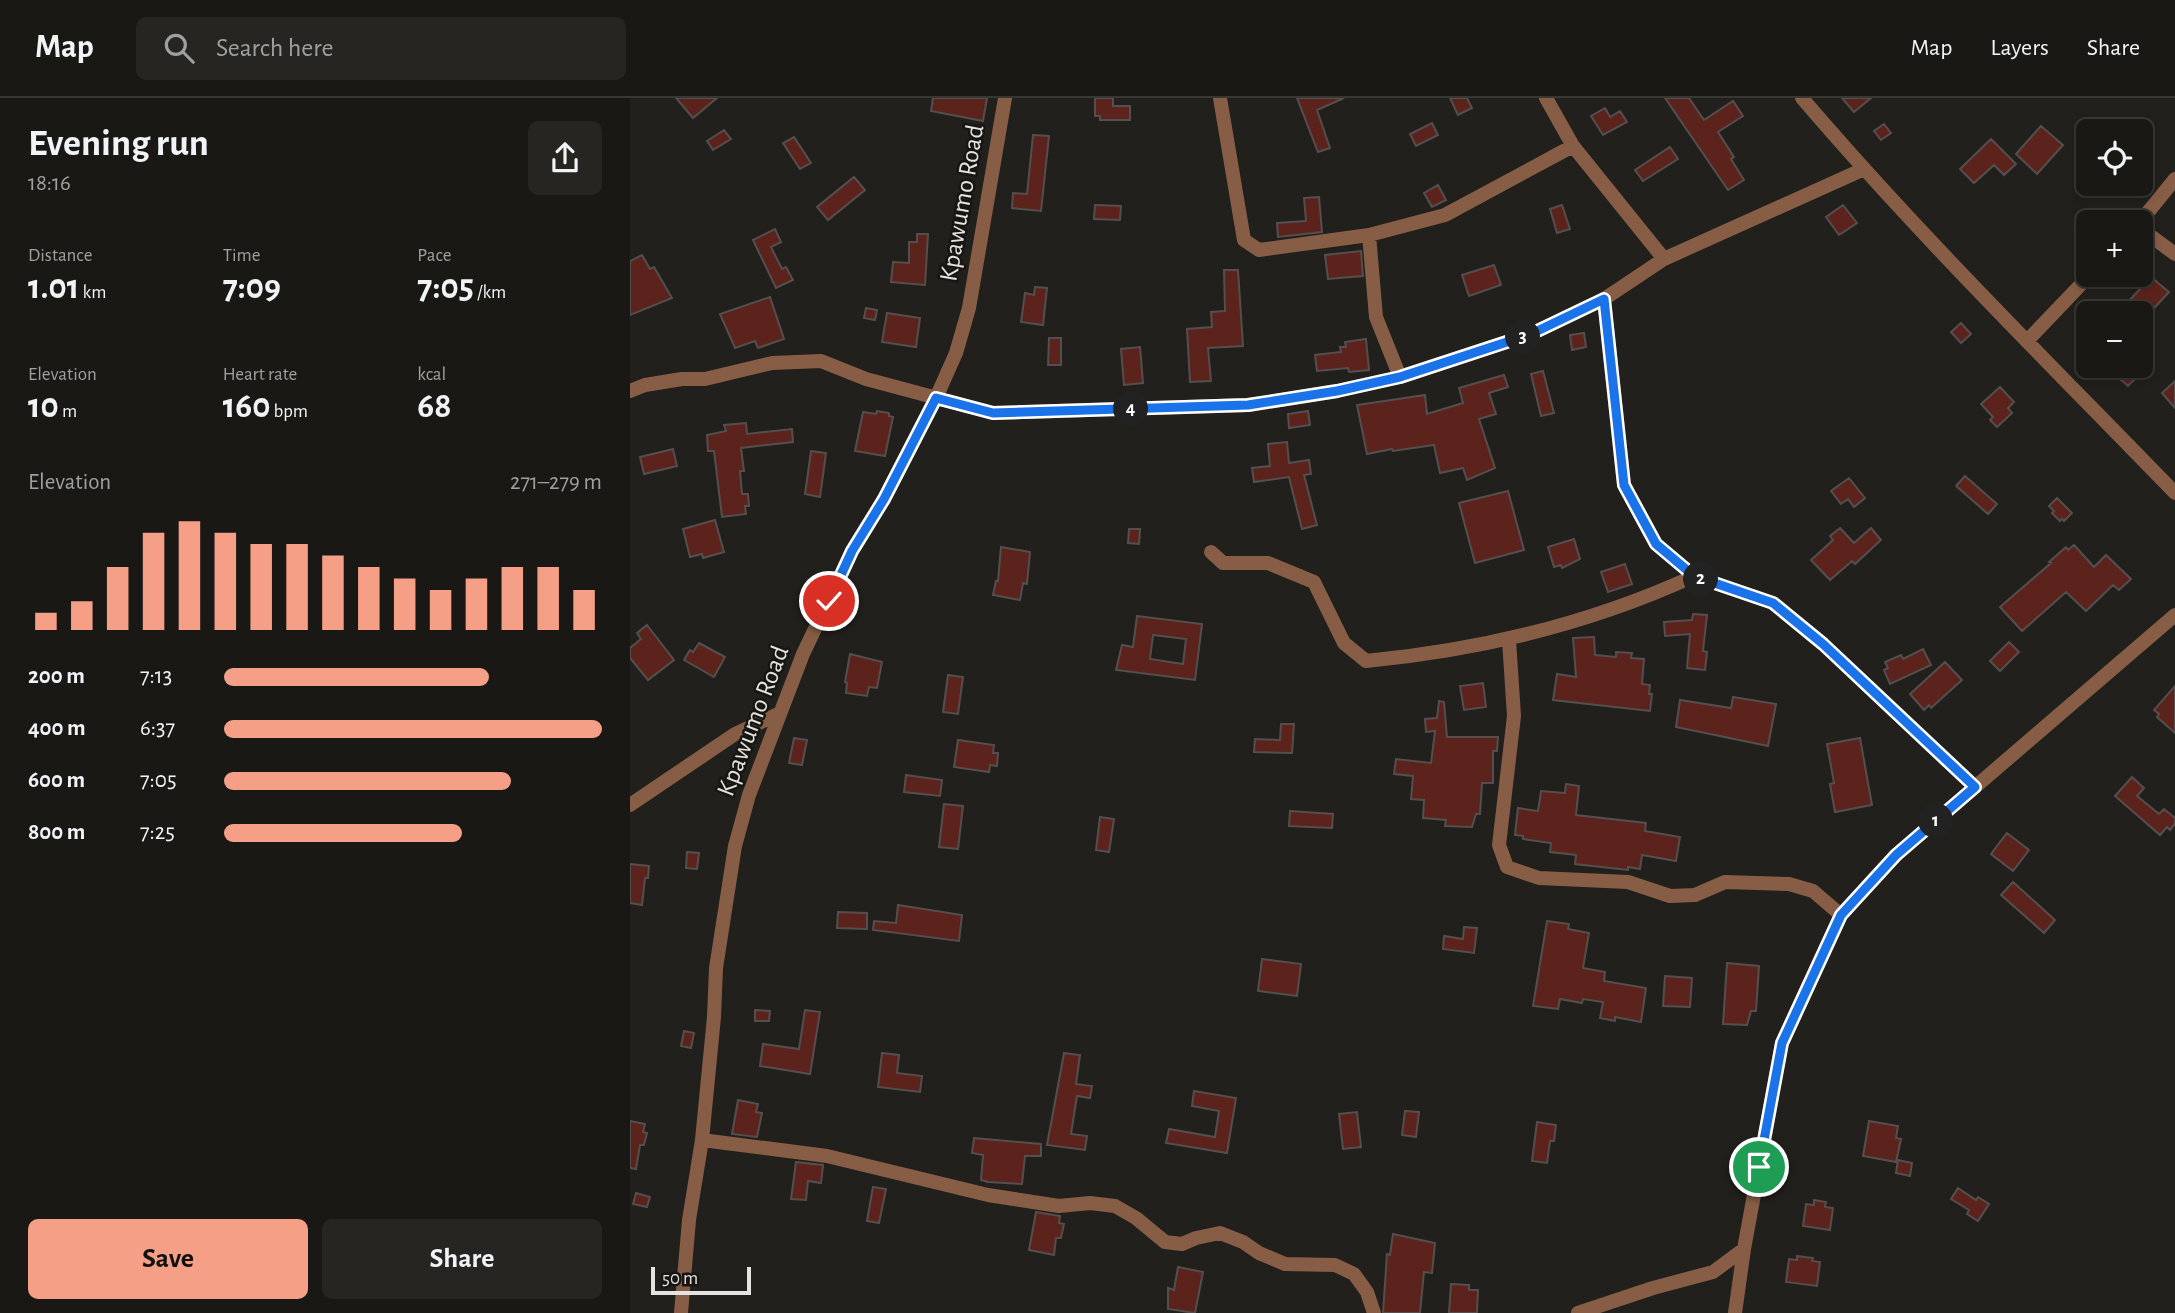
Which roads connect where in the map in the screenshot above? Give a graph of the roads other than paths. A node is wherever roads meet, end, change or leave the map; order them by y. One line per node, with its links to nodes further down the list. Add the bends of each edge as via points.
1 (1005, 98): 18 (street, Kpawumo Road, via 968,308 956,353)
2 (1220, 98): 9 (street, via 1244,240 1259,250)
3 (1546, 98): 5 (street)
4 (1802, 98): 6 (street)
5 (1573, 146): 9 (street, via 1446,215); 12 (street)
6 (1864, 169): 12 (street); 15 (street)
7 (2175, 179): 8 (street)
8 (2150, 210)
9 (1369, 235): 16 (street, via 1376,317)
10 (2153, 238): 11 (street)
11 (2175, 254)
12 (1664, 259): 14 (street)
13 (2079, 287): 15 (street)
14 (1604, 299): 16 (street, via 1531,334); 21 (street, via 1624,485 1656,544)
15 (2027, 341): 19 (street)
16 (1400, 377): 18 (street, via 1248,405 993,413)
17 (630, 391): 18 (street, via 645,384 705,379 772,363 821,361)
18 (936, 398): 24 (street, Kpawumo Road, via 852,551)
19 (2175, 493)
20 (1210, 552): 23 (street, via 1223,563 1268,564 1314,582 1344,643 1366,662)
21 (1694, 576): 23 (street, via 1646,598); 25 (street, via 1773,603)
22 (2175, 615): 25 (street)
23 (1509, 640): 27 (street, via 1514,716 1499,845 1507,867 1539,878 1628,882 1670,896 1695,895 1725,882 1789,884 1813,891)
24 (778, 714): 26 (street, via 735,734); 28 (street, Kpawumo Road, via 749,795 726,894)
25 (1975, 787): 27 (street, via 1896,855)
26 (630, 805)
27 (1841, 915): 29 (street, via 1782,1043)
28 (702, 1140): 30 (street, Kpawumo Road); 31 (street, via 827,1156 988,1195 1059,1206 1115,1206 1165,1242 1182,1244 1220,1233 1285,1264 1335,1265 1354,1274)
29 (1744, 1250): 32 (street, via 1713,1272); 33 (street)
30 (681, 1313)
31 (1374, 1313)
32 (1578, 1313)
33 (1735, 1313)

